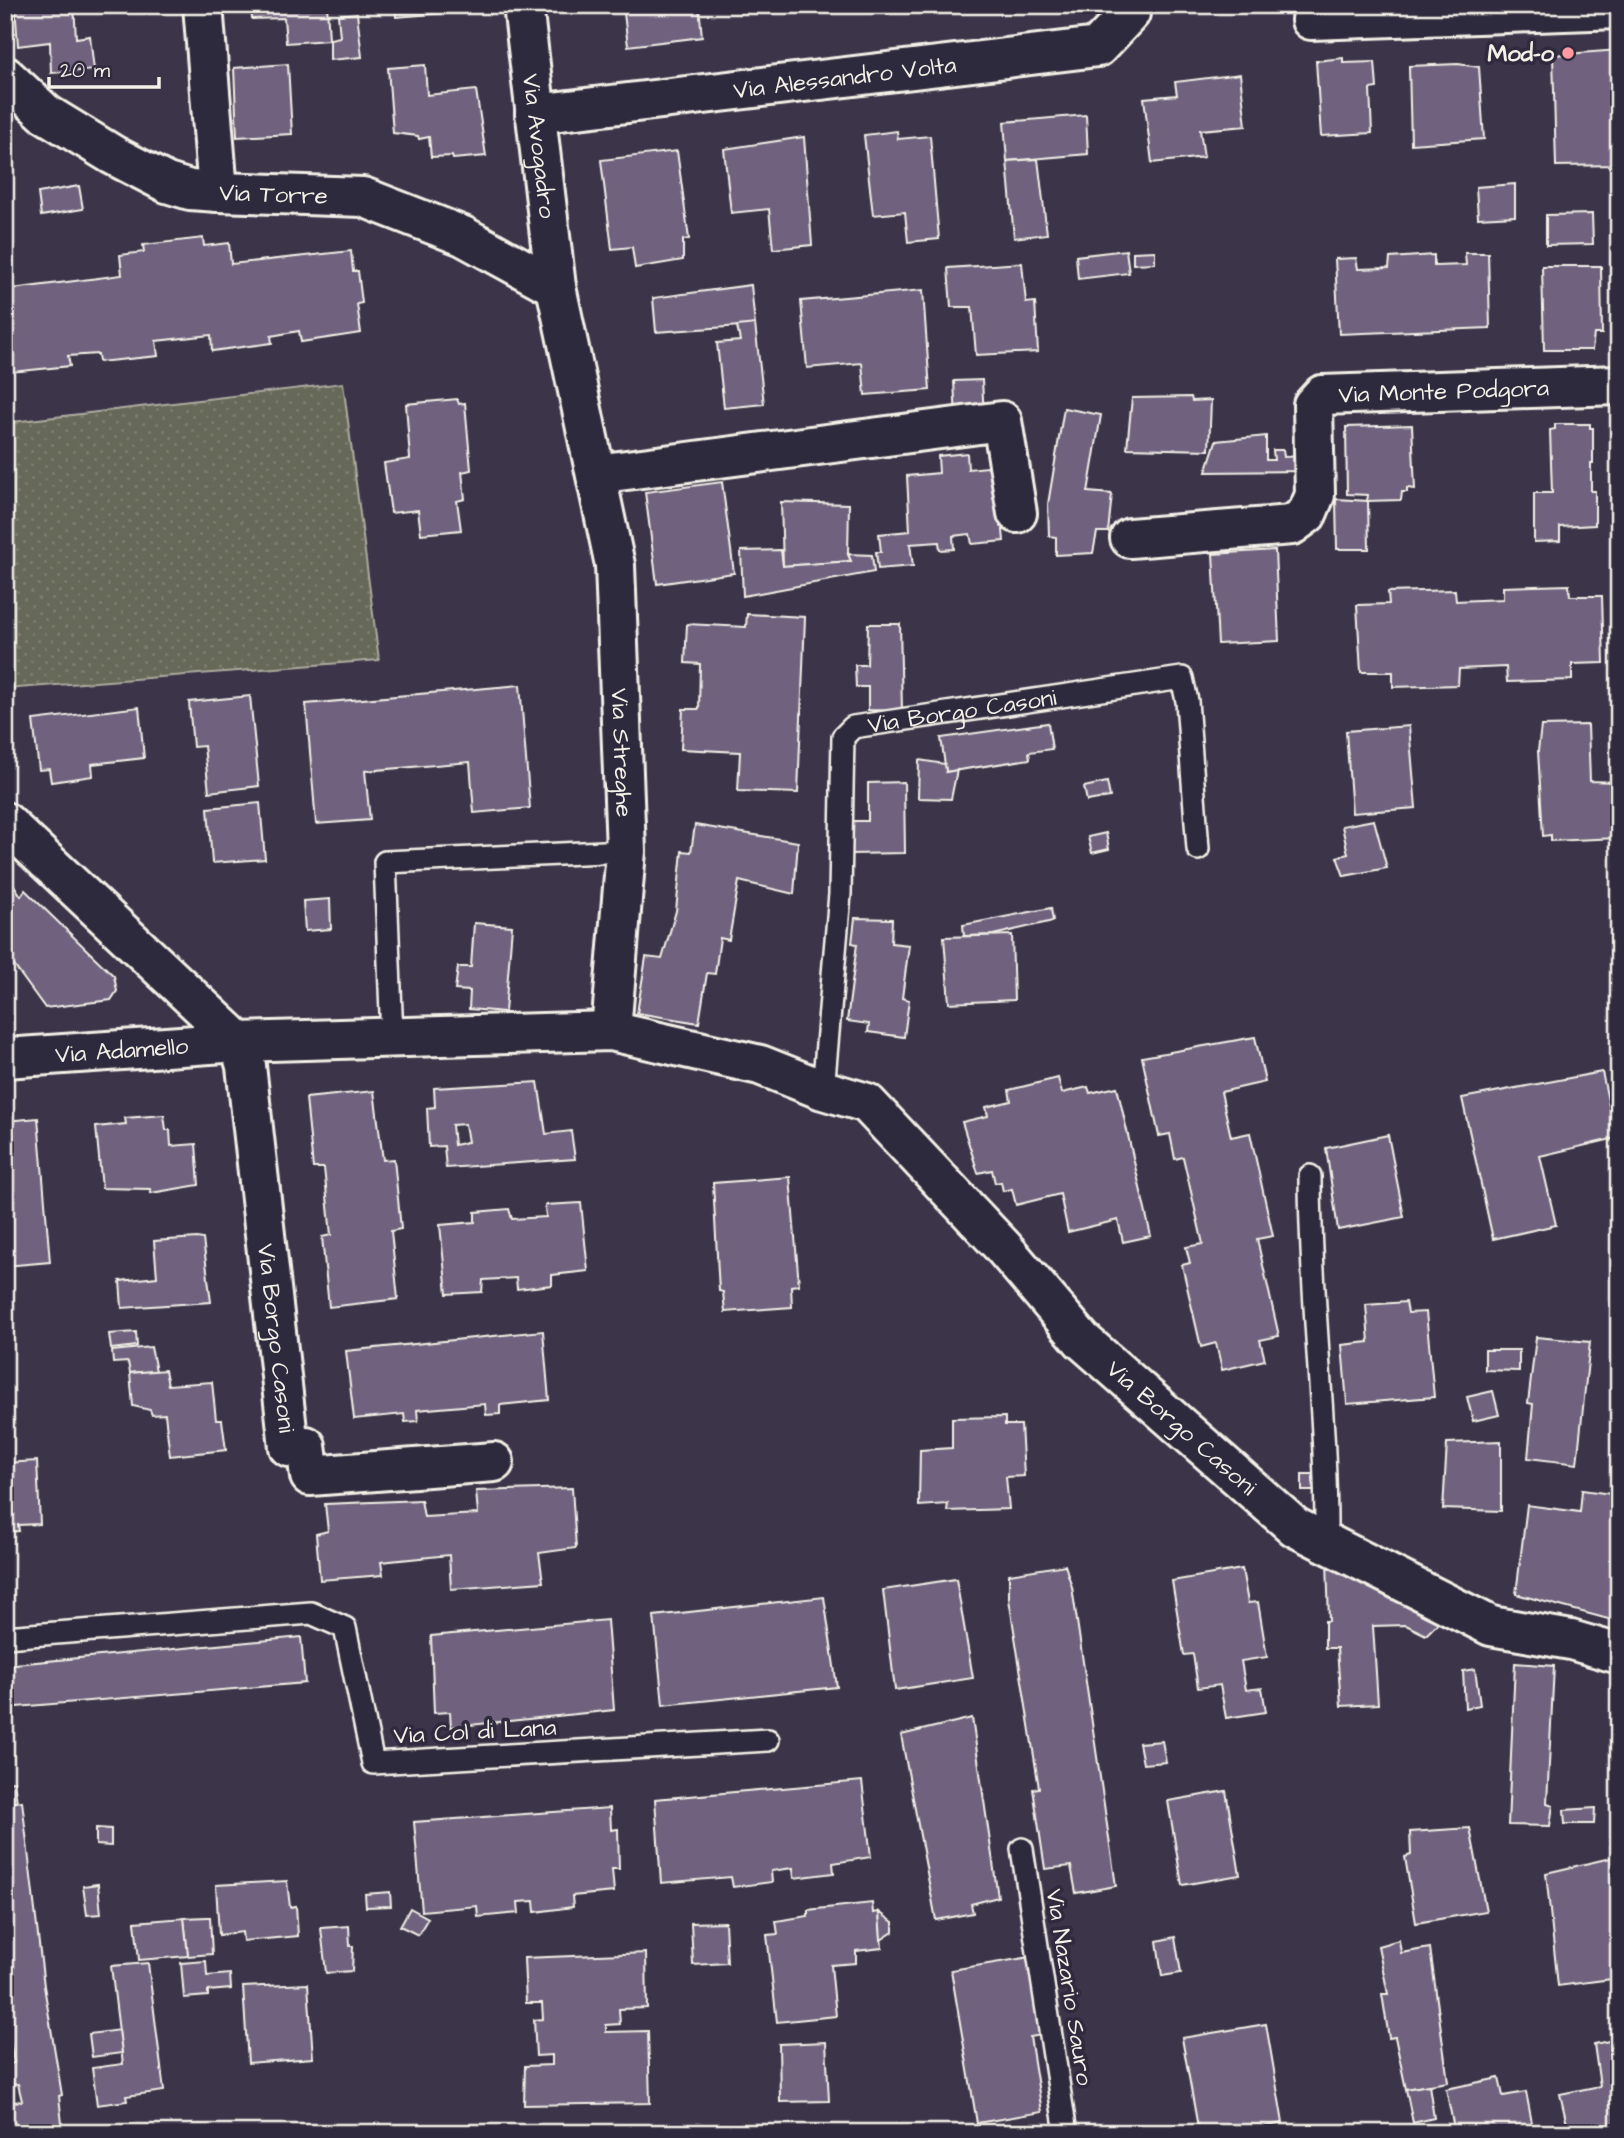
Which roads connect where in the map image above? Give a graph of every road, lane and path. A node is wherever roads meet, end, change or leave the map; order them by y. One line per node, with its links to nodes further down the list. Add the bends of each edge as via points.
1 (203, 5): 8 (street)
2 (523, 5): 7 (street, Via Avogadro)
3 (1129, 5): 7 (street, Via Alessandro Volta, via 1130,13 1098,47)
4 (1619, 9): 5 (street)
5 (1311, 20)
6 (5, 76): 8 (street, Via Torre, via 46,114 113,155 167,183)
7 (535, 114): 9 (street, Via Avogadro)
8 (218, 192): 9 (street, Via Torre, via 363,197 463,236)
9 (556, 287): 11 (street, Via Streghe)
10 (1619, 385): 13 (street, Via Monte Podgora, via 1322,395 1313,405 1315,495 1307,514 1292,525)
11 (596, 474): 12 (street, via 1002,421); 16 (street, Via Streghe, via 615,565)
12 (1017, 513)
13 (1130, 538)
14 (5, 822): 19 (street)
15 (1198, 849): 21 (lane, Via Borgo Casoni, via 1182,678 853,727 843,737 840,894)
16 (626, 851): 17 (street, Via Streghe); 18 (lane, via 385,862)
17 (611, 1031): 18 (street, Via Borgo Casoni); 21 (street, Via Borgo Casoni, via 761,1065)
18 (392, 1038): 19 (street, Via Borgo Casoni)
19 (239, 1042): 20 (street, Via Adamello); 23 (street, Via Borgo Casoni, via 246,1066 289,1447 306,1447 310,1476)
20 (5, 1058)
21 (823, 1090): 24 (street, Via Borgo Casoni, via 867,1103 1003,1247 1082,1340 1295,1527)
22 (1310, 1176): 24 (lane, via 1316,1345 1326,1455)
23 (494, 1462)
24 (1326, 1543): 26 (street, Via Borgo Casoni, via 1491,1626)
25 (5, 1637): 27 (lane, Via Col di Lana, via 311,1613 345,1628 373,1763)
26 (1619, 1654)
27 (768, 1740)
28 (1022, 1849): 29 (lane, Via Nazario Sauro)
29 (1066, 2133)

